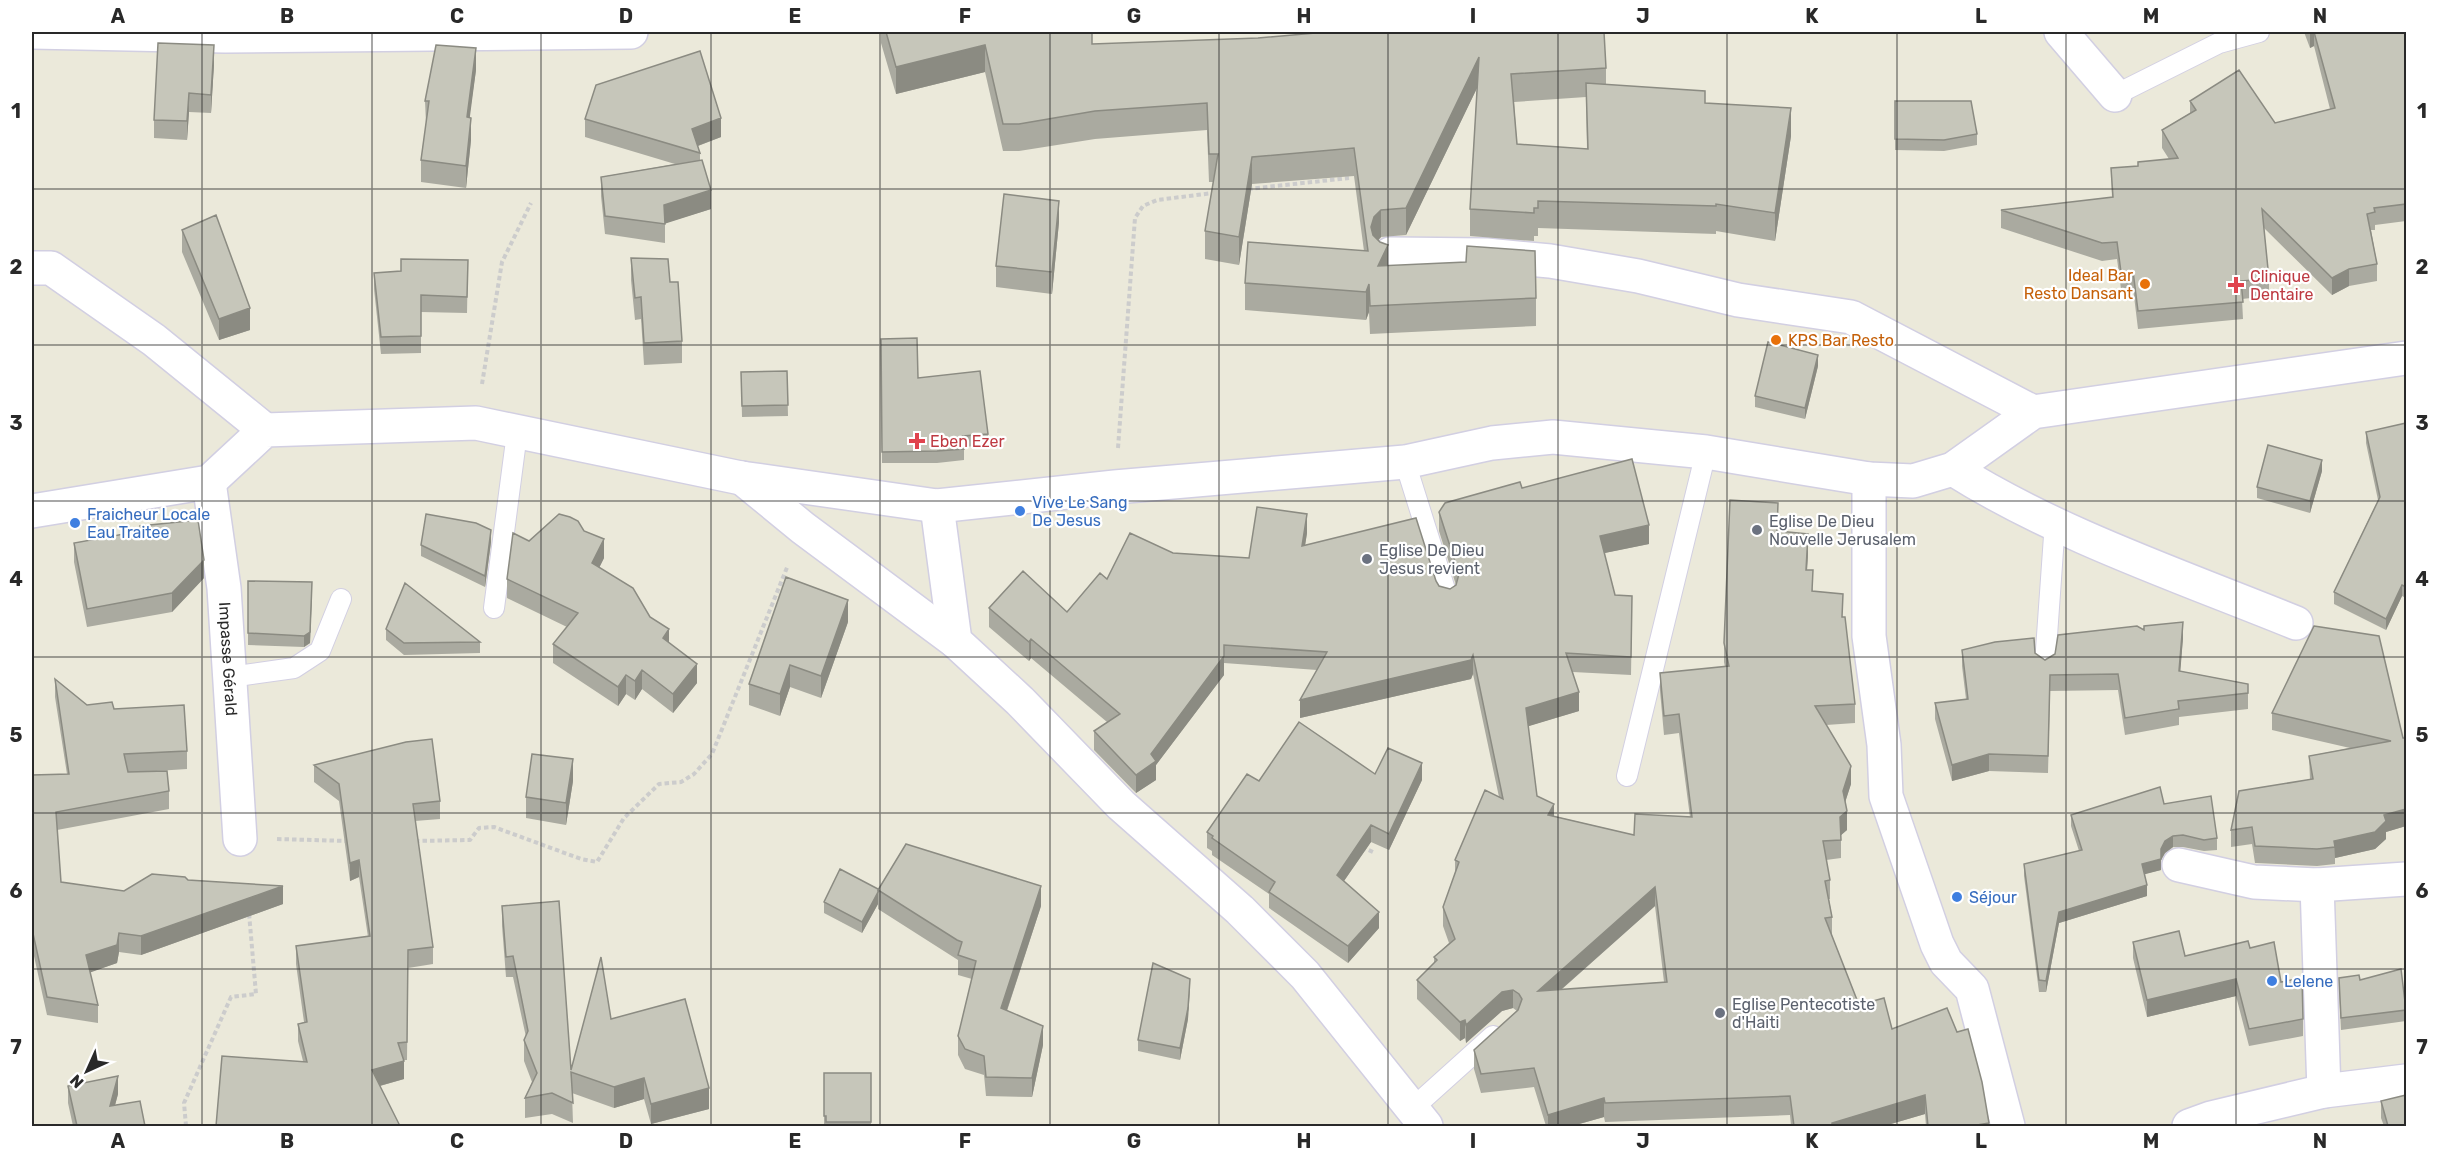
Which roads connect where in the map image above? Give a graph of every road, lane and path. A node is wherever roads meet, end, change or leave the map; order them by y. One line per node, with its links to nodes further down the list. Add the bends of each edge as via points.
1 (32, 32): 2 (street, via 237,36)
2 (631, 32)
3 (2061, 32): 5 (street)
4 (2259, 32): 5 (lane, via 2220,43)
5 (2115, 95)
6 (1349, 178): 7 (path)
7 (1247, 189)
8 (1225, 192): 23 (path, via 1157,200 1143,206 1135,218)
9 (531, 203): 14 (path, via 502,262)
10 (1390, 254): 13 (street, via 1486,255 1550,261 1638,276 1738,300 1851,316)
11 (32, 268): 15 (street, via 51,268 61,274 153,340)
12 (2406, 358): 13 (street)
13 (2033, 412): 19 (street)
14 (476, 423): 15 (street); 16 (street)
15 (265, 430): 22 (street)
16 (517, 433): 20 (street); 30 (lane)
17 (1706, 452): 18 (street, via 1553,437 1492,443); 21 (street); 35 (lane)
18 (1405, 462): 23 (street); 28 (lane)
19 (1953, 469): 21 (street, via 1913,481); 26 (street, via 1986,490)
20 (741, 478): 24 (street); 27 (street)
21 (1869, 479): 50 (street, via 1869,636 1884,745 1886,796 1937,944 1946,962 1972,989)
22 (209, 482): 25 (street); 34 (street, Impasse Gérald, via 224,588)
23 (1115, 487): 24 (street)
24 (937, 506): 32 (street)
25 (32, 511)
26 (2055, 522): 31 (street, via 2116,551); 33 (lane)
27 (803, 528): 32 (street); 38 (path, via 712,754 681,782 659,784 624,818 597,862 494,827 479,828 470,840)
28 (1447, 596)
29 (341, 599): 34 (lane, via 320,651 294,668)
30 (494, 608)
31 (2296, 623)
32 (955, 641): 48 (street, via 1121,805 1240,910 1305,975)
33 (2045, 664)
34 (230, 677): 36 (street, Impasse Gérald)
35 (1628, 776)
36 (240, 839): 37 (path)
37 (358, 841)
38 (414, 841)
39 (1355, 843): 40 (path)
40 (1375, 853)
41 (2179, 865): 43 (street, via 2254,882)
42 (2406, 879): 43 (street)
43 (2317, 885): 47 (street)
44 (248, 902): 49 (path, via 256,994 231,997 184,1103)
45 (1510, 1020): 48 (lane)
46 (2406, 1081): 47 (street)
47 (2324, 1091): 51 (street)
48 (1419, 1117)
49 (186, 1126)
50 (2008, 1126)
51 (2189, 1126)

